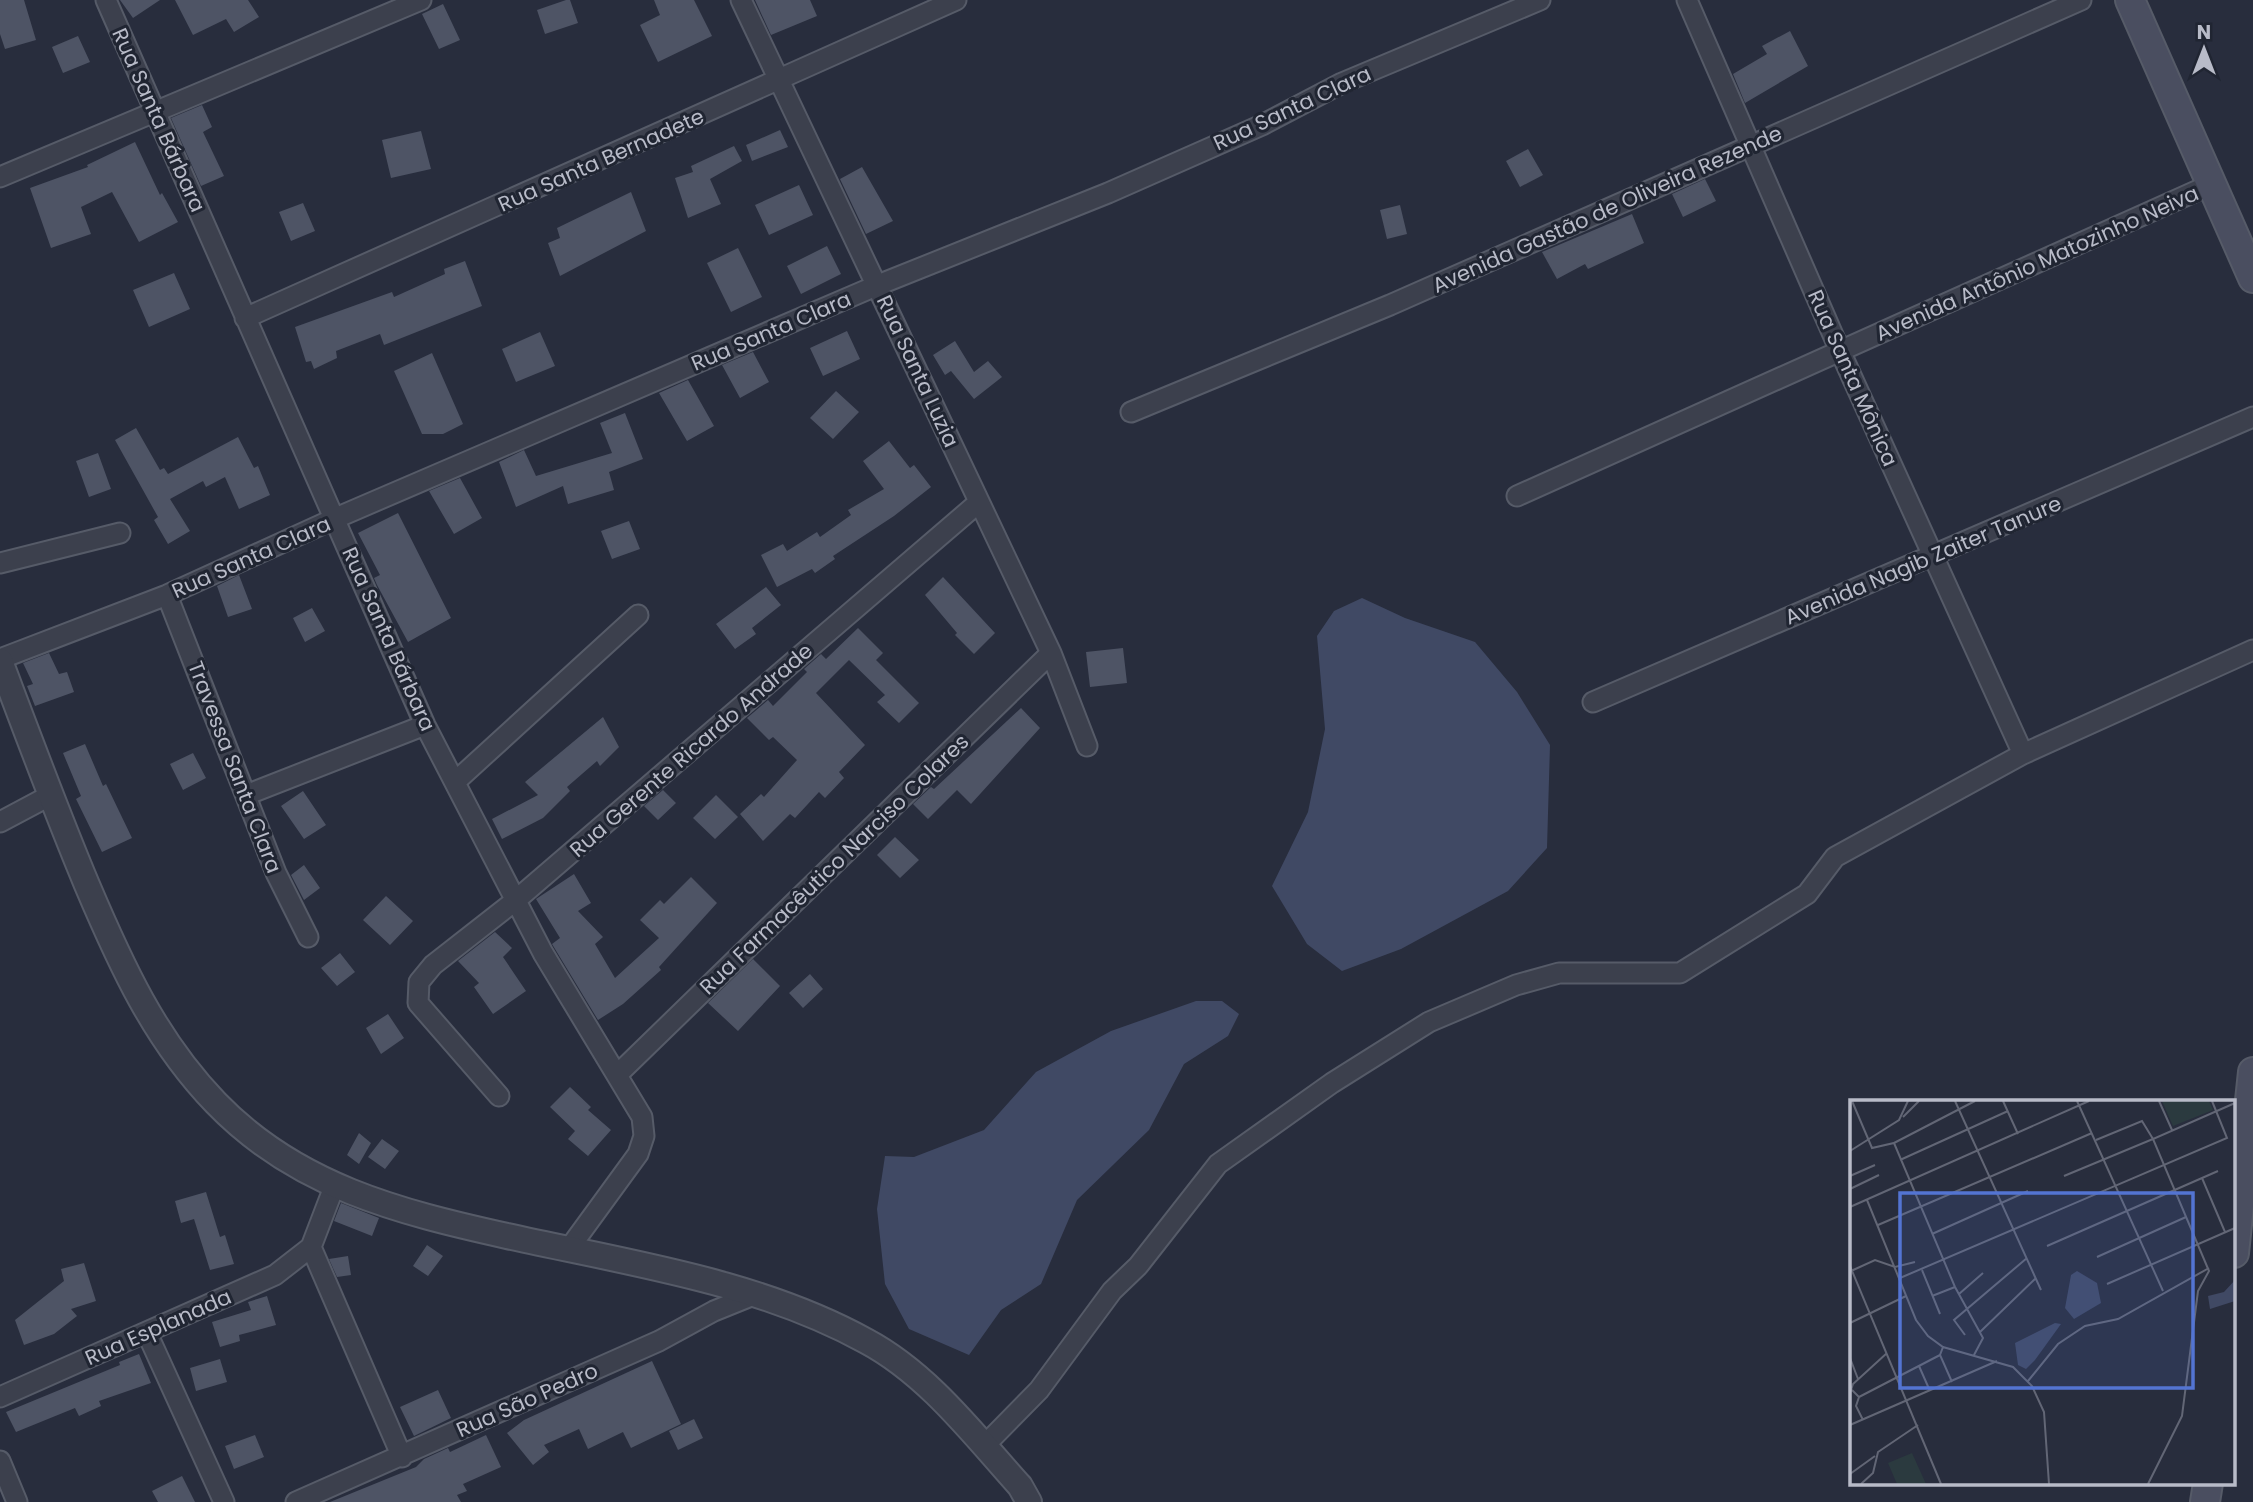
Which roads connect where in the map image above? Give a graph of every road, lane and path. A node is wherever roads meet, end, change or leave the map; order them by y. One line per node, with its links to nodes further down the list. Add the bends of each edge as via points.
1 (106, 0): 10 (street, Rua Santa Bárbara)
2 (421, 0): 10 (street)
3 (741, 0): 9 (street, Rua Santa Luzia)
4 (956, 0): 9 (street, Rua Santa Bernadete)
5 (1540, 0): 15 (street, Rua Santa Clara, via 1342,83 1262,125 1108,193)
6 (1687, 0): 11 (street, Rua Santa Mônica)
7 (2081, 0): 11 (street, Avenida Gastão de Oliveira Rezende)
8 (2130, 0): 13 (main road)
9 (779, 80): 15 (street, Rua Santa Luzia); 16 (street, Rua Santa Bernadete)
10 (155, 111): 12 (street); 16 (street, Rua Santa Bárbara)
11 (1752, 145): 17 (street, Rua Santa Mônica); 18 (street, Avenida Gastão de Oliveira Rezende)
12 (0, 177)
13 (2212, 184): 14 (main road); 17 (street, Avenida Antônio Matozinho Neiva)
14 (2253, 278)
15 (878, 285): 21 (street, Rua Santa Luzia); 22 (street, Rua Santa Clara)
16 (245, 318): 22 (street, Rua Santa Bárbara)
17 (1840, 351): 20 (street, Avenida Antônio Matozinho Neiva); 24 (street, Rua Santa Mônica)
18 (1131, 412)
19 (2253, 416): 24 (street, Avenida Nagib Zaiter Tanure)
20 (1517, 496)
21 (978, 503): 29 (street, Rua Santa Luzia); 39 (street, Rua Gerente Ricardo Andrade)
22 (336, 518): 26 (street, Rua Santa Clara); 32 (street, Rua Santa Bárbara)
23 (120, 533): 25 (street)
24 (1932, 555): 31 (street, Avenida Nagib Zaiter Tanure); 34 (street, Rua Santa Mônica)
25 (0, 563)
26 (167, 594): 30 (street, Rua Santa Clara); 36 (street, Travessa Santa Clara)
27 (638, 614): 35 (street)
28 (2253, 650): 34 (street)
29 (1051, 653): 33 (street, Rua Santa Luzia); 42 (street, Rua Farmacêutico Narciso Colares)
30 (0, 660): 37 (street)
31 (1593, 702)
32 (425, 725): 35 (street, Rua Santa Bárbara); 36 (street)
33 (1087, 746)
34 (2023, 754): 51 (street, via 1835,857 1807,894 1680,973 1559,973 1516,985 1429,1022 1270,1124 1218,1164 1038,1390)
35 (455, 782): 39 (street, Rua Santa Bárbara)
36 (246, 794): 40 (street, Travessa Santa Clara, via 275,873)
37 (49, 796): 38 (street); 44 (street, via 126,977 173,1051 217,1104 252,1135)
38 (0, 822)
39 (516, 900): 42 (street, Rua Santa Bárbara); 43 (street, Rua Gerente Ricardo Andrade, via 433,965 419,982 418,1003)
40 (308, 937)
41 (2253, 1072): 45 (main road)
42 (617, 1075): 47 (street, Rua Santa Bárbara, via 642,1117 644,1136 638,1154)
43 (499, 1096)
44 (334, 1187): 46 (street); 47 (street, via 440,1221)
45 (2236, 1234)
46 (311, 1247): 49 (street, Rua Esplanada, via 275,1275); 52 (street)
47 (568, 1250): 48 (street)
48 (756, 1294): 51 (street, via 869,1342 930,1388); 52 (street, Rua São Pedro)
49 (147, 1333): 50 (street, Rua Esplanada); 56 (street)
50 (0, 1398)
51 (984, 1446): 58 (street)
52 (402, 1457): 57 (street, Rua São Pedro)
53 (0, 1461): 55 (street)
54 (2208, 1484): 59 (main road)
55 (18, 1502)
56 (224, 1502)
57 (296, 1502)
58 (1029, 1502)
59 (2205, 1502)

